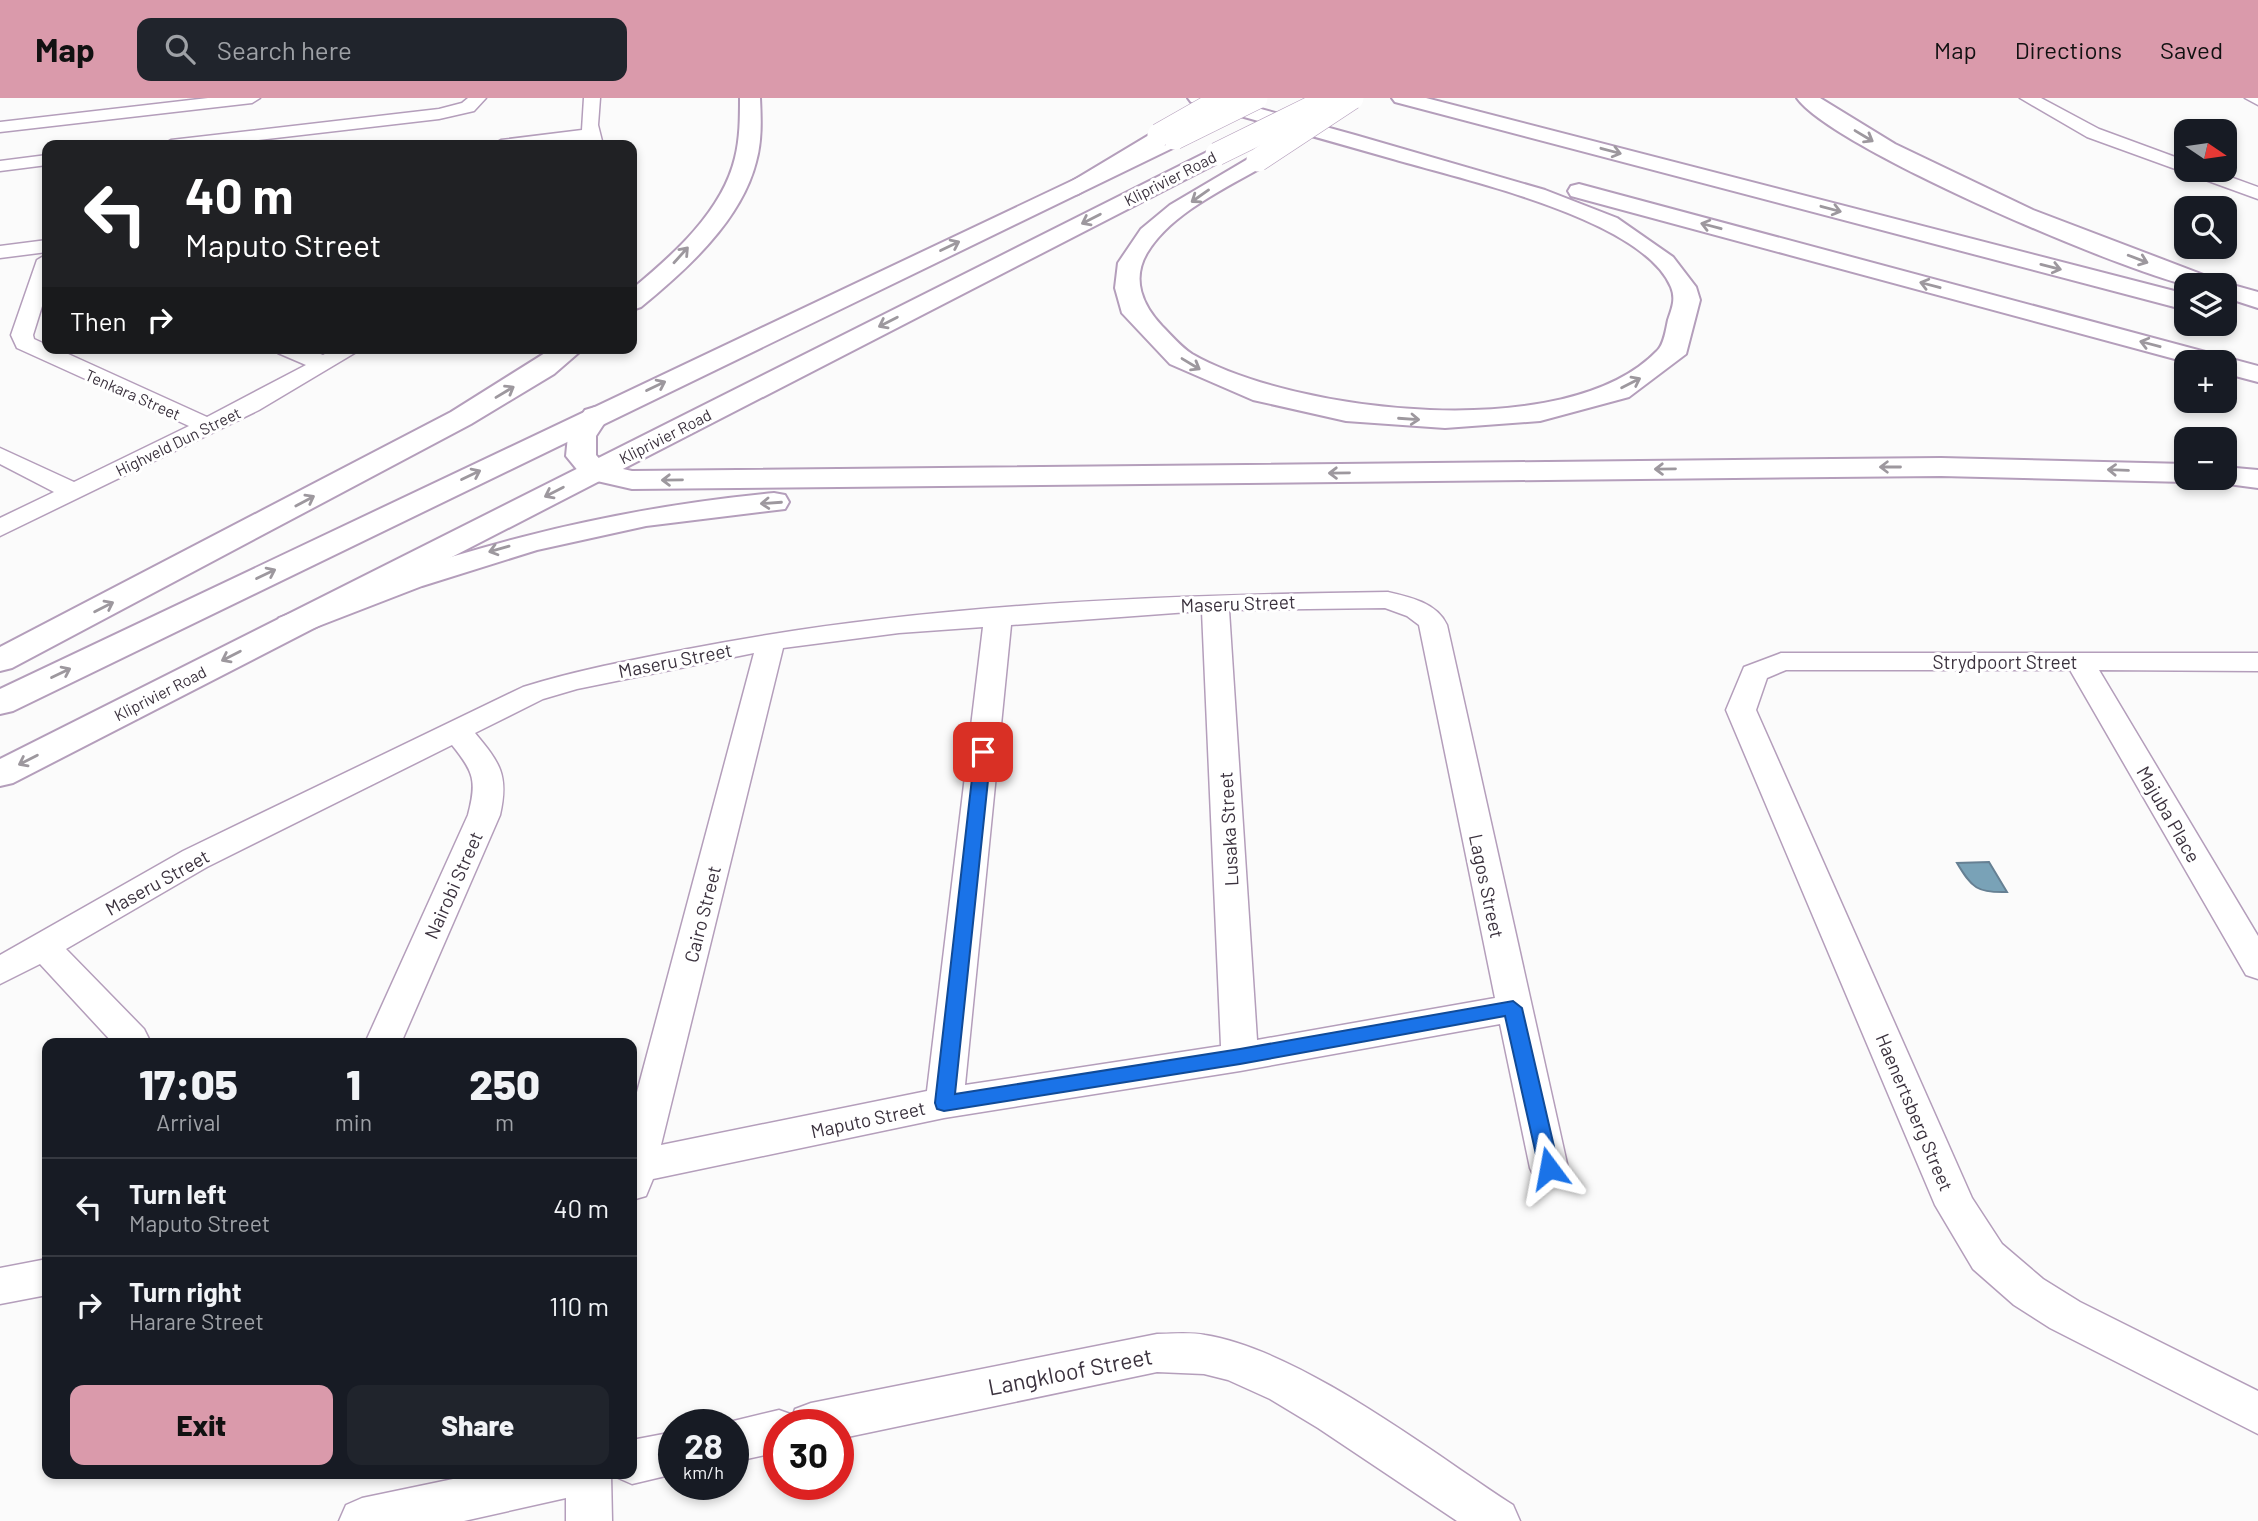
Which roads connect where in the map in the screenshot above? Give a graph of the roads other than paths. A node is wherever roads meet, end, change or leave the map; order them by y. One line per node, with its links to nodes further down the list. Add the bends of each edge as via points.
1 (97, 98): 16 (street)
2 (252, 98): 16 (street)
3 (478, 98): 20 (street, via 468,107 439,114)
4 (592, 98): 21 (street, via 589,125)
5 (750, 98): 32 (main road, one-way to 5, via 705,229 734,189 747,152)
6 (1198, 98): 11 (main road, one-way to 6, bridge, via 1258,160 1222,181 1138,248 1126,278 1127,299 1142,327 1168,350 1219,379 1280,400 1348,414 1425,421 1553,410 1616,390 1658,368 1677,348 1689,319 1683,286 1661,258 1599,218 1513,187)
7 (1224, 98): 18 (main road, bridge)
8 (1232, 98): 37 (main road, one-way to 8)
9 (1256, 98): 18 (main road, Kliprivier Road, bridge)
10 (1331, 98): 49 (main road, Kliprivier Road, one-way to 49, bridge)
11 (1352, 98)
12 (1402, 98): 19 (main road)
13 (1430, 98): 19 (main road)
14 (1807, 98): 29 (main road, one-way to 29, via 1879,145 1971,192)
15 (2028, 98): 23 (street, via 2093,133)
16 (89, 117): 17 (street)
17 (0, 127)
18 (1167, 136): 46 (main road, Kliprivier Road, one-way to 18, via 1070,189)
19 (1563, 139): 33 (main road, one-way to 33)
20 (214, 140)
21 (593, 140)
22 (42, 161): 24 (street)
23 (2174, 163)
24 (0, 166)
25 (2227, 182): 26 (street)
26 (2258, 193)
27 (42, 247): 28 (street)
28 (0, 252)
29 (2179, 273)
30 (2237, 293): 34 (main road)
31 (41, 295): 38 (street, Tenkara Street, via 22,335 30,348)
32 (637, 297)
33 (2174, 299)
34 (2258, 300)
35 (2237, 314): 36 (main road)
36 (2258, 320)
37 (2174, 351)
38 (42, 353)
39 (44, 354): 47 (street, Tenkara Street)
40 (300, 354): 43 (street)
41 (342, 354): 43 (street, Highveld Dun Street)
42 (563, 354): 61 (main road, one-way to 42, via 449,424)
43 (324, 364): 47 (street, Highveld Dun Street)
44 (2237, 368): 45 (main road)
45 (2258, 374)
46 (595, 416): 49 (main road, via 580,445 581,456); 65 (main road, Kliprivier Road, one-way to 46)
47 (207, 426): 54 (street, Highveld Dun Street)
48 (0, 456): 54 (street)
49 (595, 472): 51 (main road, one-way to 49, via 654,480); 59 (main road, Kliprivier Road, one-way to 59)
50 (2174, 473): 51 (main road, one-way to 51, via 1941,467)
51 (1083, 477): 59 (main road, one-way to 59, via 703,507 620,520 457,561)
52 (2237, 477): 53 (main road)
53 (2258, 479)
54 (74, 492): 55 (street, Highveld Dun Street)
55 (0, 528)
56 (1215, 602): 57 (street, Maseru Street, via 1388,600); 58 (street, Maseru Street); 74 (street, Lusaka Street)
57 (1417, 610): 71 (street, Lagos Street, via 1433,625)
58 (998, 617): 60 (street, Maseru Street); 75 (street)
59 (291, 625): 67 (main road, Kliprivier Road, one-way to 67)
60 (771, 641): 66 (street, Maseru Street, via 571,681 533,693); 76 (street, Cairo Street)
61 (0, 661)
62 (2079, 661): 63 (street, Strydpoort Street); 64 (street, Strydpoort Street, via 1796,661); 69 (street, Majuba Place)
63 (2258, 663)
64 (1754, 673): 81 (street, Haenertsberg Street, via 1741,710 1955,1205 1985,1257 2034,1297 2065,1315)
65 (0, 703)
66 (457, 731): 68 (street, Maseru Street, via 195,859); 73 (street, Nairobi Street, via 489,772 491,789 484,815)
67 (0, 774)
68 (43, 946): 70 (street, Maseru Street); 72 (street)
69 (2258, 966)
70 (0, 971)
71 (1513, 1008): 74 (street, Maputo Street); 77 (street, Lagos Street)
72 (129, 1038)
73 (385, 1038)
74 (1240, 1057): 75 (street, Maputo Street)
75 (944, 1103): 78 (street, Maputo Street)
76 (637, 1168)
77 (1549, 1168)
78 (637, 1176)
79 (42, 1277): 80 (street)
80 (0, 1286)
81 (2258, 1413)
82 (854, 1415): 89 (street, Langkloof Street, via 1157,1353 1203,1354 1285,1385)
83 (658, 1456): 84 (street)
84 (637, 1461)
85 (553, 1479): 87 (street)
86 (589, 1479): 88 (street)
87 (362, 1521)
88 (589, 1521)
89 (1497, 1521)

